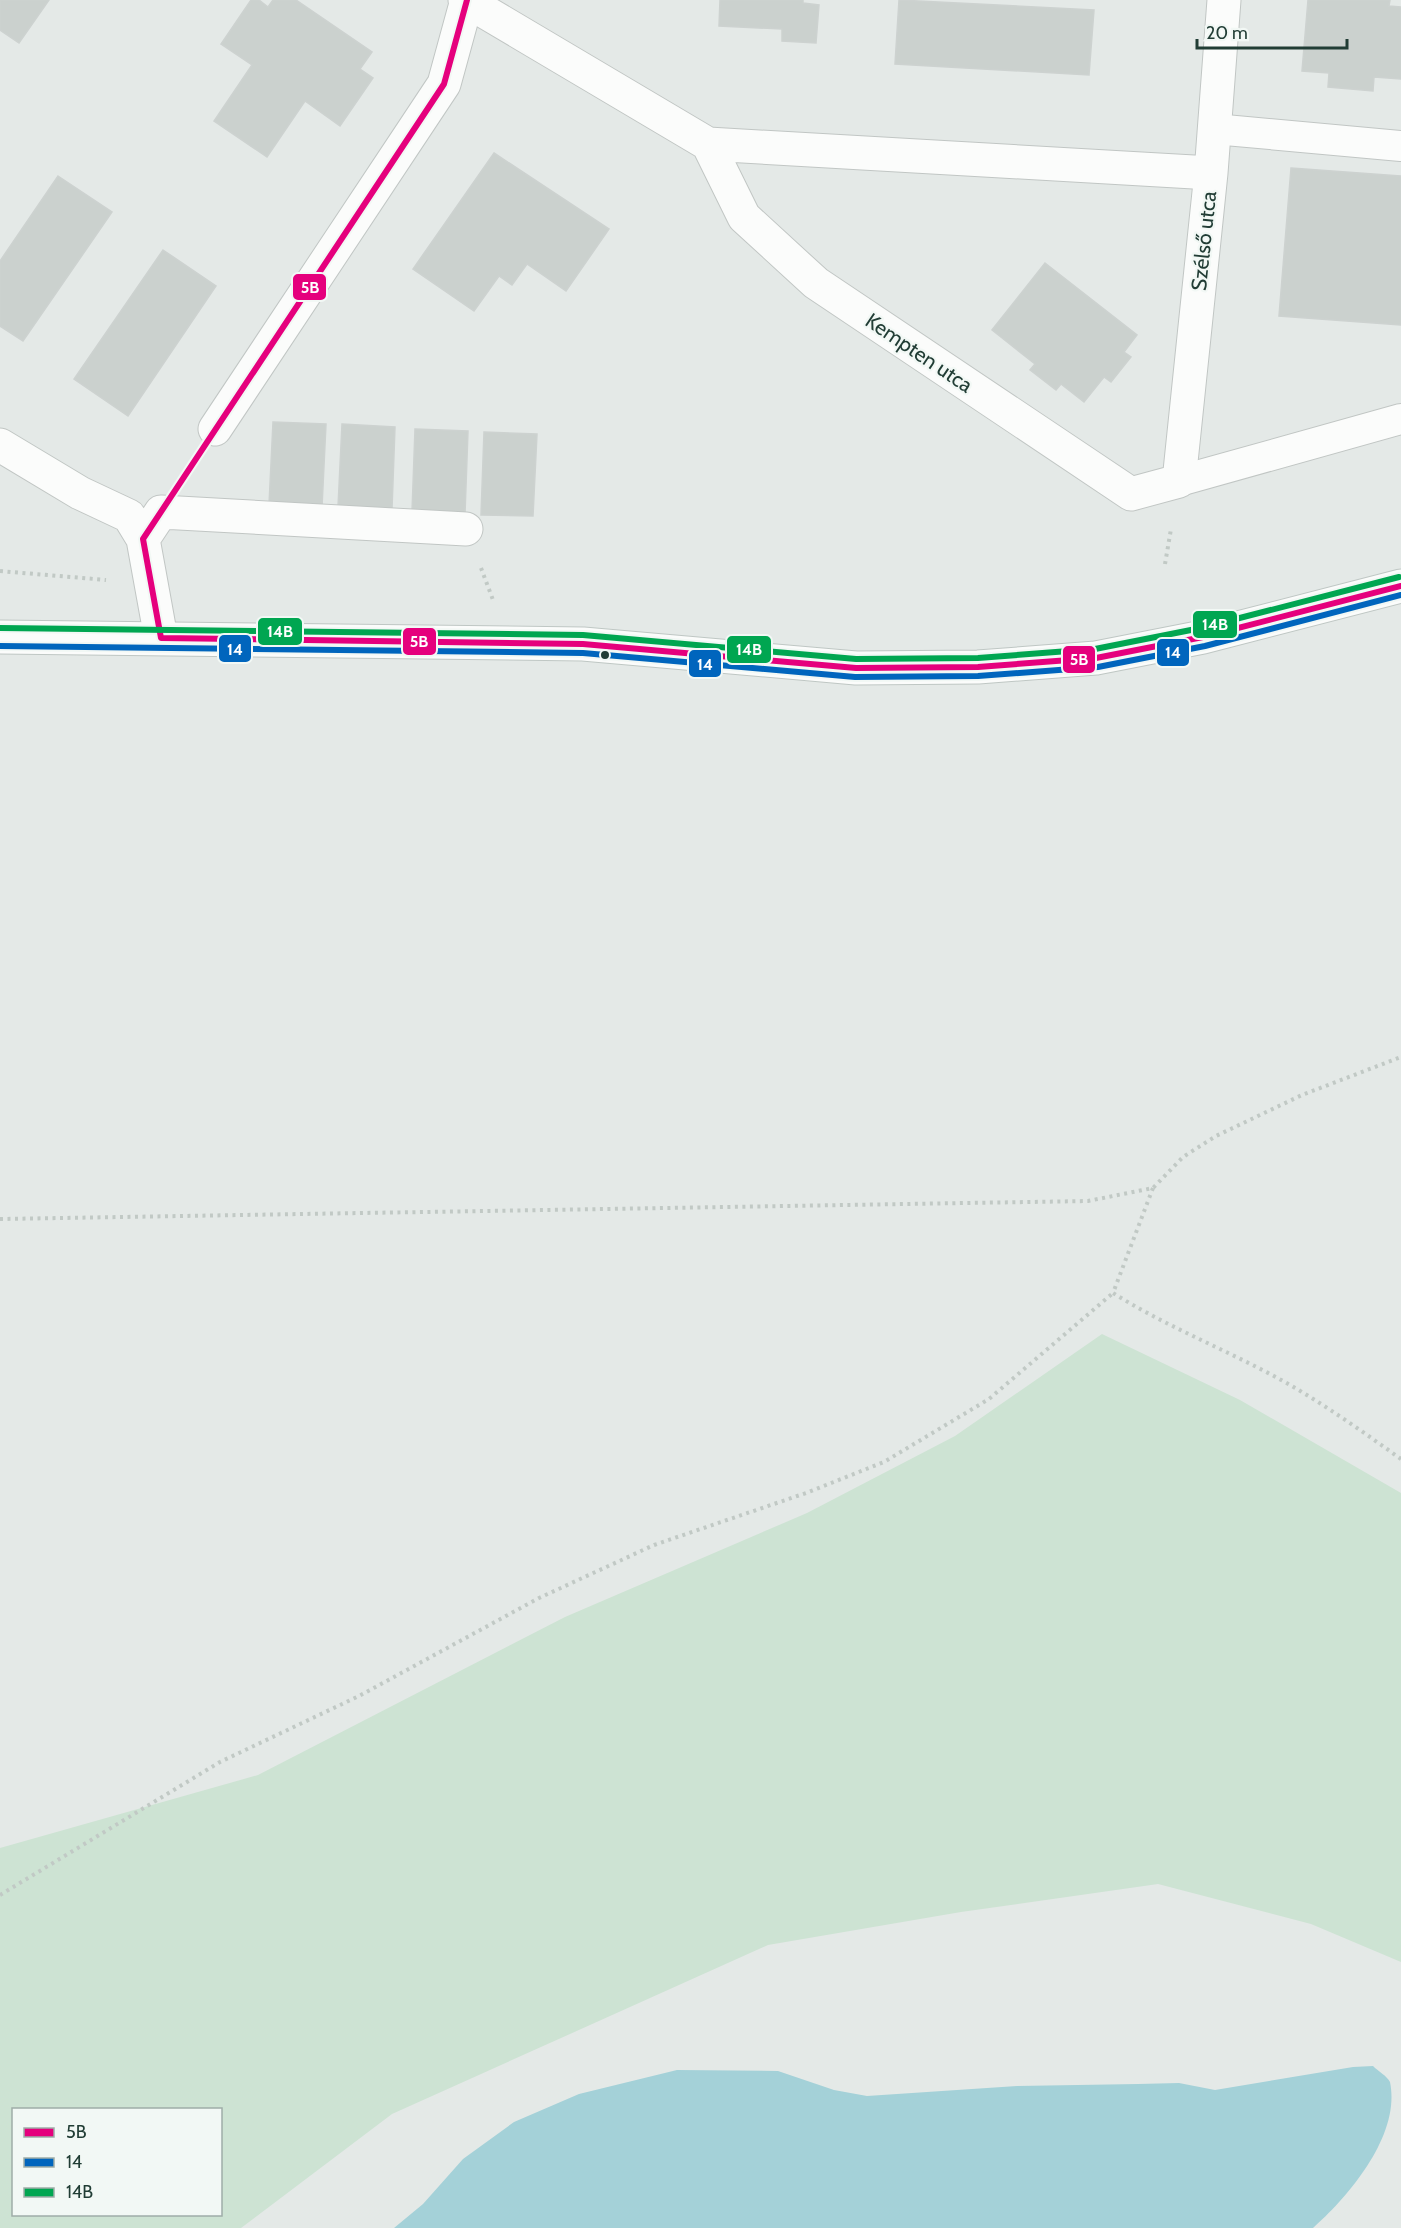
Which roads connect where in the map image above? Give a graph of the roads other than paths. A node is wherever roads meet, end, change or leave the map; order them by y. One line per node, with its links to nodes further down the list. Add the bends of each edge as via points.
1 (466, 0): 4 (street); 8 (street, via 444,84)
2 (1224, 0): 3 (street, Szélső utca)
3 (1215, 129): 5 (lane); 6 (street, Szélső utca)
4 (708, 144): 6 (street); 10 (street, Kempten utca, via 744,217 816,284 1131,494)
5 (1401, 146)
6 (1211, 173): 10 (street, Szélső utca)
7 (1401, 419): 10 (lane)
8 (215, 429)
9 (0, 445): 12 (street, via 80,493 129,516)
10 (1179, 481)
11 (466, 529): 12 (street, via 161,512)
12 (143, 539): 15 (street)
13 (1401, 586): 15 (street, via 1203,637 1096,658 978,667 856,668 583,644)
14 (0, 637): 15 (street)
15 (161, 638)

